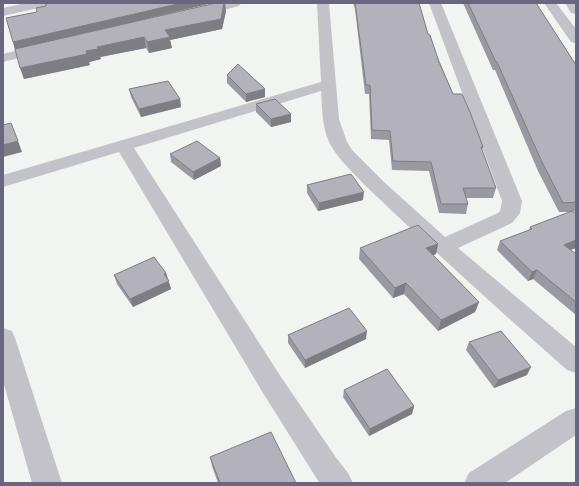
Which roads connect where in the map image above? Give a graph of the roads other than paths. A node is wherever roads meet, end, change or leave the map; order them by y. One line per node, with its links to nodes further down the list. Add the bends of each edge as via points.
1 (41, 3): 8 (street)
2 (235, 3): 9 (street)
3 (323, 3): 13 (street)
4 (435, 3): 16 (street, via 512,202 510,213 505,218)
5 (550, 3): 10 (street)
6 (571, 3): 7 (street)
7 (576, 10)
8 (3, 12)
9 (187, 15)
10 (576, 40)
11 (57, 45): 12 (street)
12 (3, 58)
13 (329, 84): 14 (street); 16 (street, via 334,130 346,154)
14 (124, 145): 15 (street); 21 (street, via 280,398)
15 (3, 181)
16 (442, 247): 18 (street)
17 (3, 338): 20 (street)
18 (576, 362)
19 (576, 420): 22 (street)
20 (47, 483)
21 (338, 483)
22 (479, 483)

